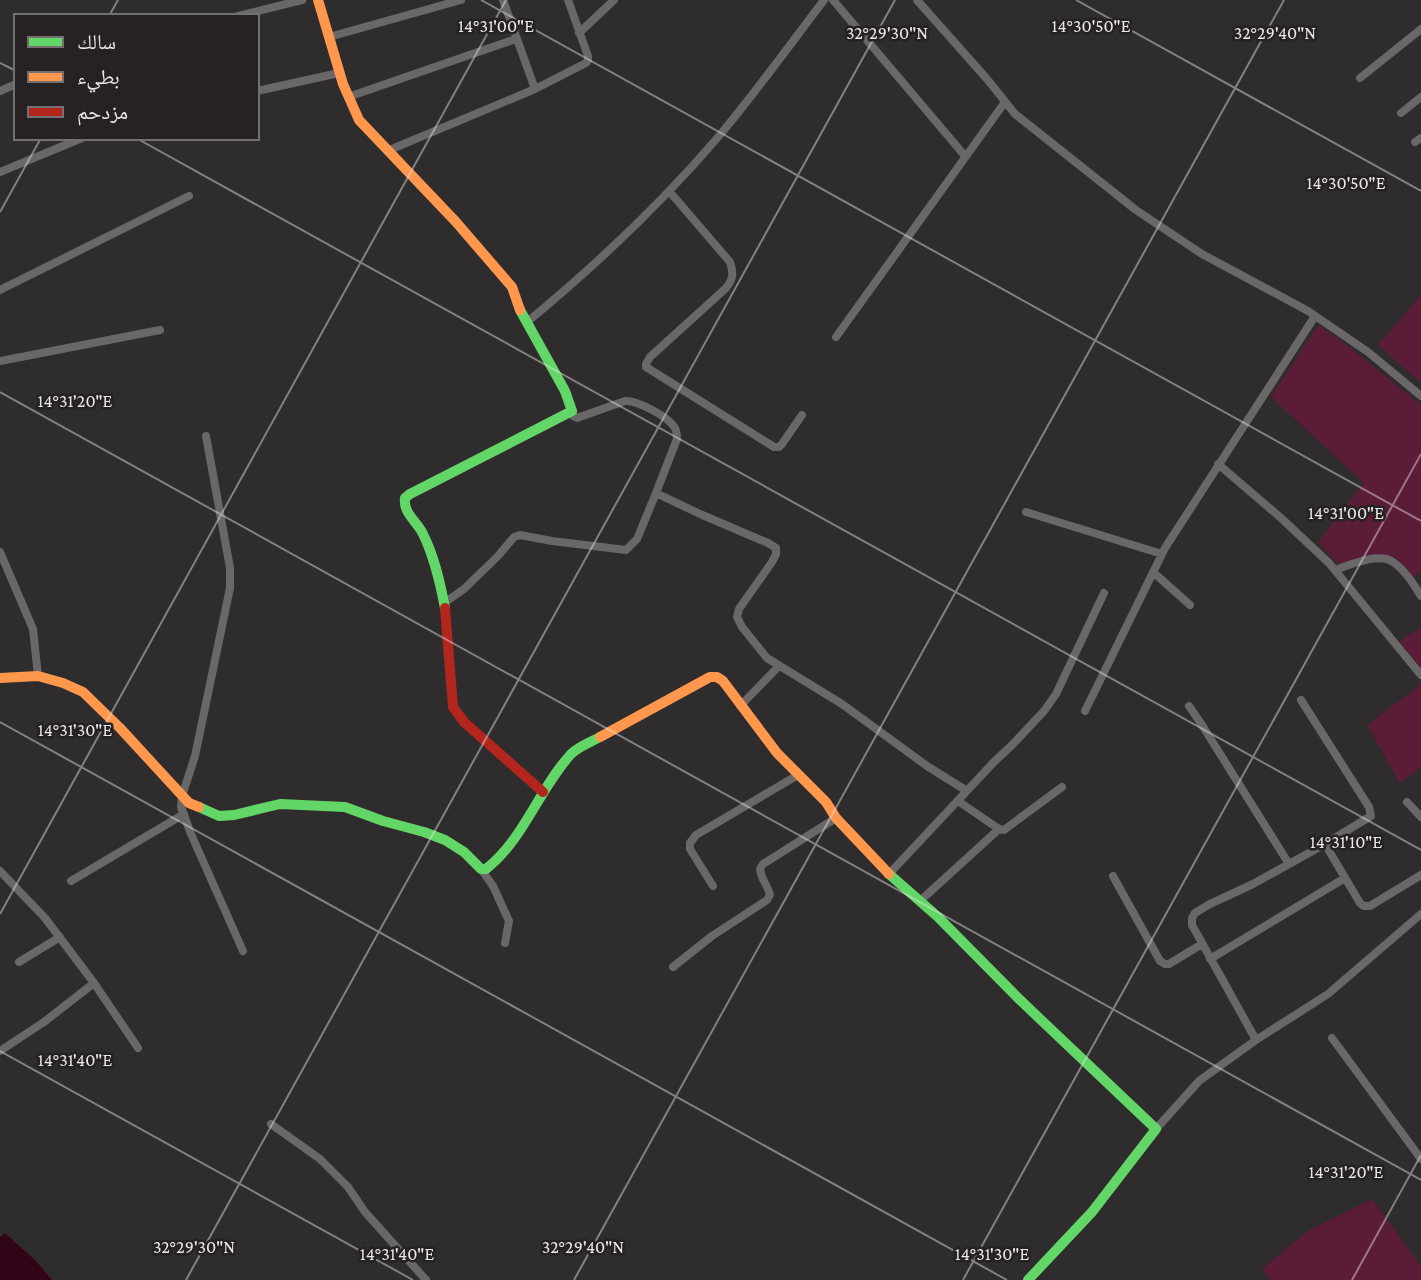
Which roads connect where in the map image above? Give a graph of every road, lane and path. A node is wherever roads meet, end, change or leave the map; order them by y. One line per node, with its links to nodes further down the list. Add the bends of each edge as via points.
1 (302, 0): 10 (street)
2 (318, 0): 13 (street)
3 (461, 0): 13 (street)
4 (503, 0): 14 (street)
5 (568, 0): 12 (street)
6 (614, 0): 12 (street)
7 (824, 0): 27 (street, via 757,90)
8 (832, 0): 25 (street)
9 (916, 0): 21 (street)
10 (247, 14)
11 (1421, 29): 16 (street)
12 (579, 33): 17 (street, via 586,63)
13 (329, 37): 15 (street)
14 (516, 39): 17 (street); 19 (street)
15 (339, 73): 18 (street); 19 (street)
16 (1360, 78)
17 (535, 89): 24 (street)
18 (259, 90)
19 (348, 97): 24 (street, via 359,120)
20 (1421, 97): 22 (street)
21 (1005, 102): 25 (street); 30 (street, via 1154,224)
22 (1401, 113)
23 (77, 140): 26 (street)
24 (387, 150): 31 (street, via 505,278)
25 (965, 156): 33 (street)
26 (0, 172)
27 (669, 191): 31 (street, via 606,254); 37 (street, via 730,262 733,276 725,289 650,357 646,367 774,447 782,444)
28 (189, 196): 29 (street)
29 (0, 290)
30 (1315, 316): 35 (street); 39 (street)
31 (526, 323): 36 (street)
32 (160, 330): 34 (street)
33 (835, 337)
34 (0, 361)
35 (1421, 396)
36 (572, 411): 40 (street, via 578,418 633,400 672,424 677,439); 48 (street, via 405,498 405,509 429,546)
37 (802, 415)
38 (206, 436): 62 (street, via 230,588)
39 (1218, 464): 43 (street); 44 (street)
40 (656, 493): 48 (street, via 637,539 626,550 520,535); 50 (street, via 776,548 772,562 738,608 737,617 767,658)
41 (1027, 512): 43 (street)
42 (0, 552): 52 (street, via 33,629)
43 (1162, 554): 45 (street)
44 (1335, 570): 47 (street, via 1388,559); 51 (street)
45 (1153, 572): 49 (street); 57 (street)
46 (1104, 593): 60 (street, via 1056,694)
47 (1421, 596)
48 (444, 603): 61 (street, via 453,707)
49 (1190, 606)
50 (779, 666): 55 (street); 60 (street)
51 (1421, 675)
52 (38, 676): 53 (street); 62 (street, via 83,692)
53 (0, 678)
54 (1301, 700): 69 (street, via 1371,811 1371,816)
55 (740, 706): 58 (street); 61 (street, via 723,681 710,677 573,752)
56 (1189, 706): 70 (street)
57 (1085, 710)
58 (798, 775): 67 (street); 78 (street, via 696,835 690,849)
59 (1062, 788): 68 (street, via 1004,830)
60 (967, 791): 63 (street)
61 (542, 792): 71 (street, via 507,848)
62 (182, 796): 65 (street); 71 (street, via 219,816 280,804 345,807 445,840)
63 (958, 801): 68 (street); 73 (street)
64 (1407, 802): 66 (street)
65 (184, 814): 77 (street); 84 (street)
66 (1421, 817)
67 (836, 818): 73 (street); 87 (street, via 763,864 760,869 769,890 767,900)
68 (999, 829): 79 (street)
69 (1325, 844): 70 (street); 76 (street)
70 (1289, 864): 83 (street, via 1195,913 1192,925)
71 (481, 869): 82 (street, via 509,921)
72 (0, 870): 81 (street)
73 (889, 874): 79 (street)
74 (1421, 875): 76 (street, via 1370,906 1360,903)
75 (1113, 876): 83 (street, via 1160,961 1169,964)
76 (1345, 878): 85 (street)
77 (71, 881)
78 (713, 886)
79 (920, 901): 94 (street)
80 (1421, 914): 90 (street, via 1328,994)
81 (60, 937): 86 (street); 88 (street)
82 (505, 943)
83 (1202, 944): 85 (street)
84 (243, 951)
85 (1210, 958): 90 (street)
86 (19, 962)
87 (673, 967)
88 (94, 983): 91 (street); 92 (street)
89 (1332, 1038): 95 (street)
90 (1255, 1040): 94 (street, via 1199,1081)
91 (138, 1048)
92 (0, 1051)
93 (271, 1124): 96 (street, via 320,1159)
94 (1156, 1129): 97 (street, via 1093,1212)
95 (1421, 1158)
96 (426, 1280)
97 (1028, 1280)

